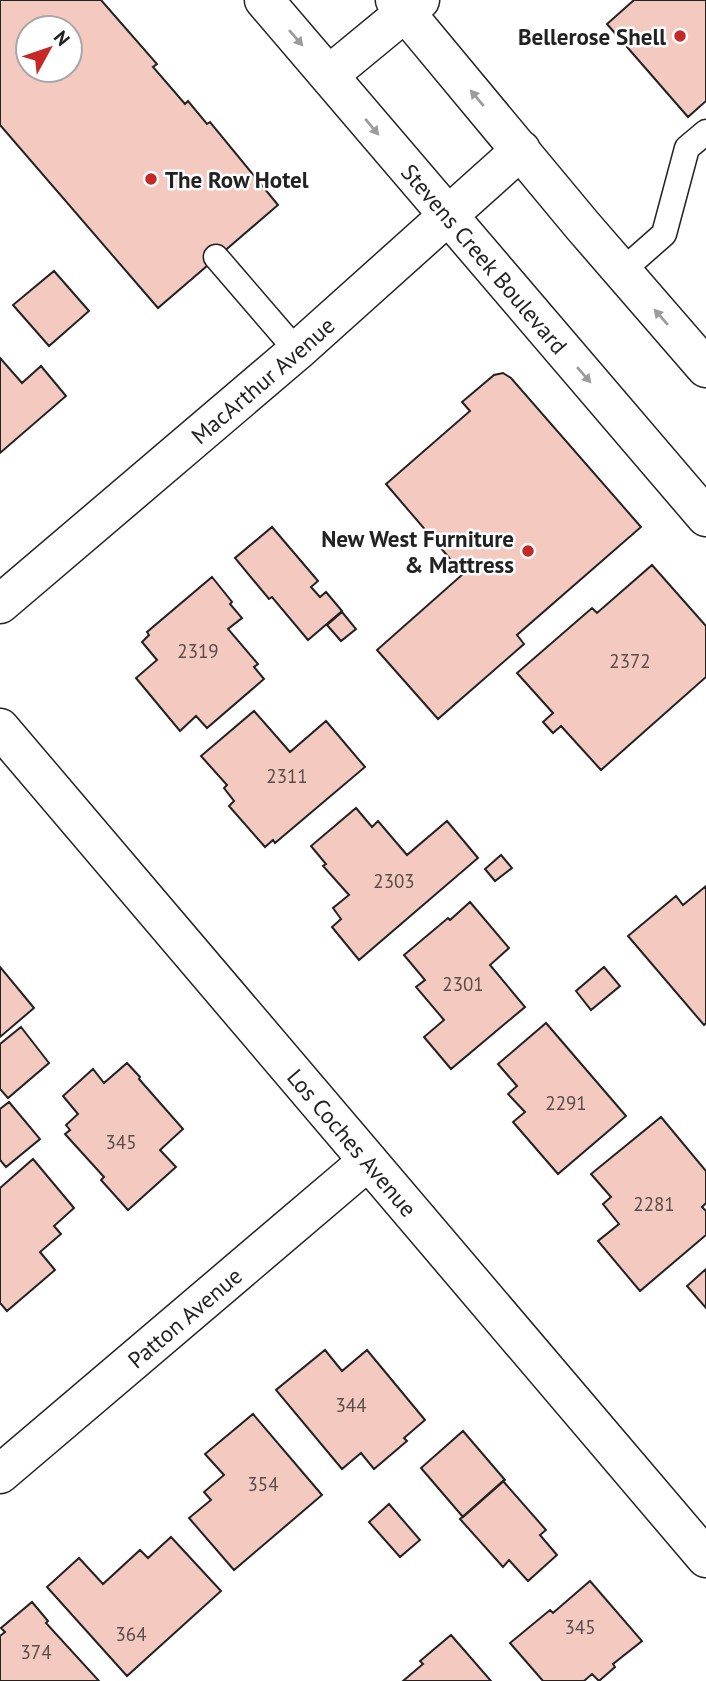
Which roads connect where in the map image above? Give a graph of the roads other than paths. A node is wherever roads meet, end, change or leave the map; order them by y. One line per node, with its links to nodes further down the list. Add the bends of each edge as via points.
1 (264, 0): 3 (street, Stevens Creek Boulevard, one-way to 3)
2 (407, 4): 3 (street); 5 (street, one-way to 2)
3 (329, 75): 6 (street, Stevens Creek Boulevard, one-way to 6)
4 (706, 132): 8 (lane, via 687,148 664,234)
5 (520, 150): 6 (street, MacArthur Avenue); 8 (street)
6 (448, 217): 9 (street, MacArthur Avenue); 11 (street, Stevens Creek Boulevard, one-way to 11)
7 (216, 257): 9 (lane)
8 (622, 271): 10 (street, one-way to 8)
9 (297, 351): 12 (street, MacArthur Avenue)
10 (706, 369)
11 (706, 517)
12 (0, 604)
13 (0, 728): 14 (street, Los Coches Avenue)
14 (368, 1161): 15 (street, Patton Avenue); 16 (street, Los Coches Avenue)
15 (0, 1474)
16 (706, 1558)

